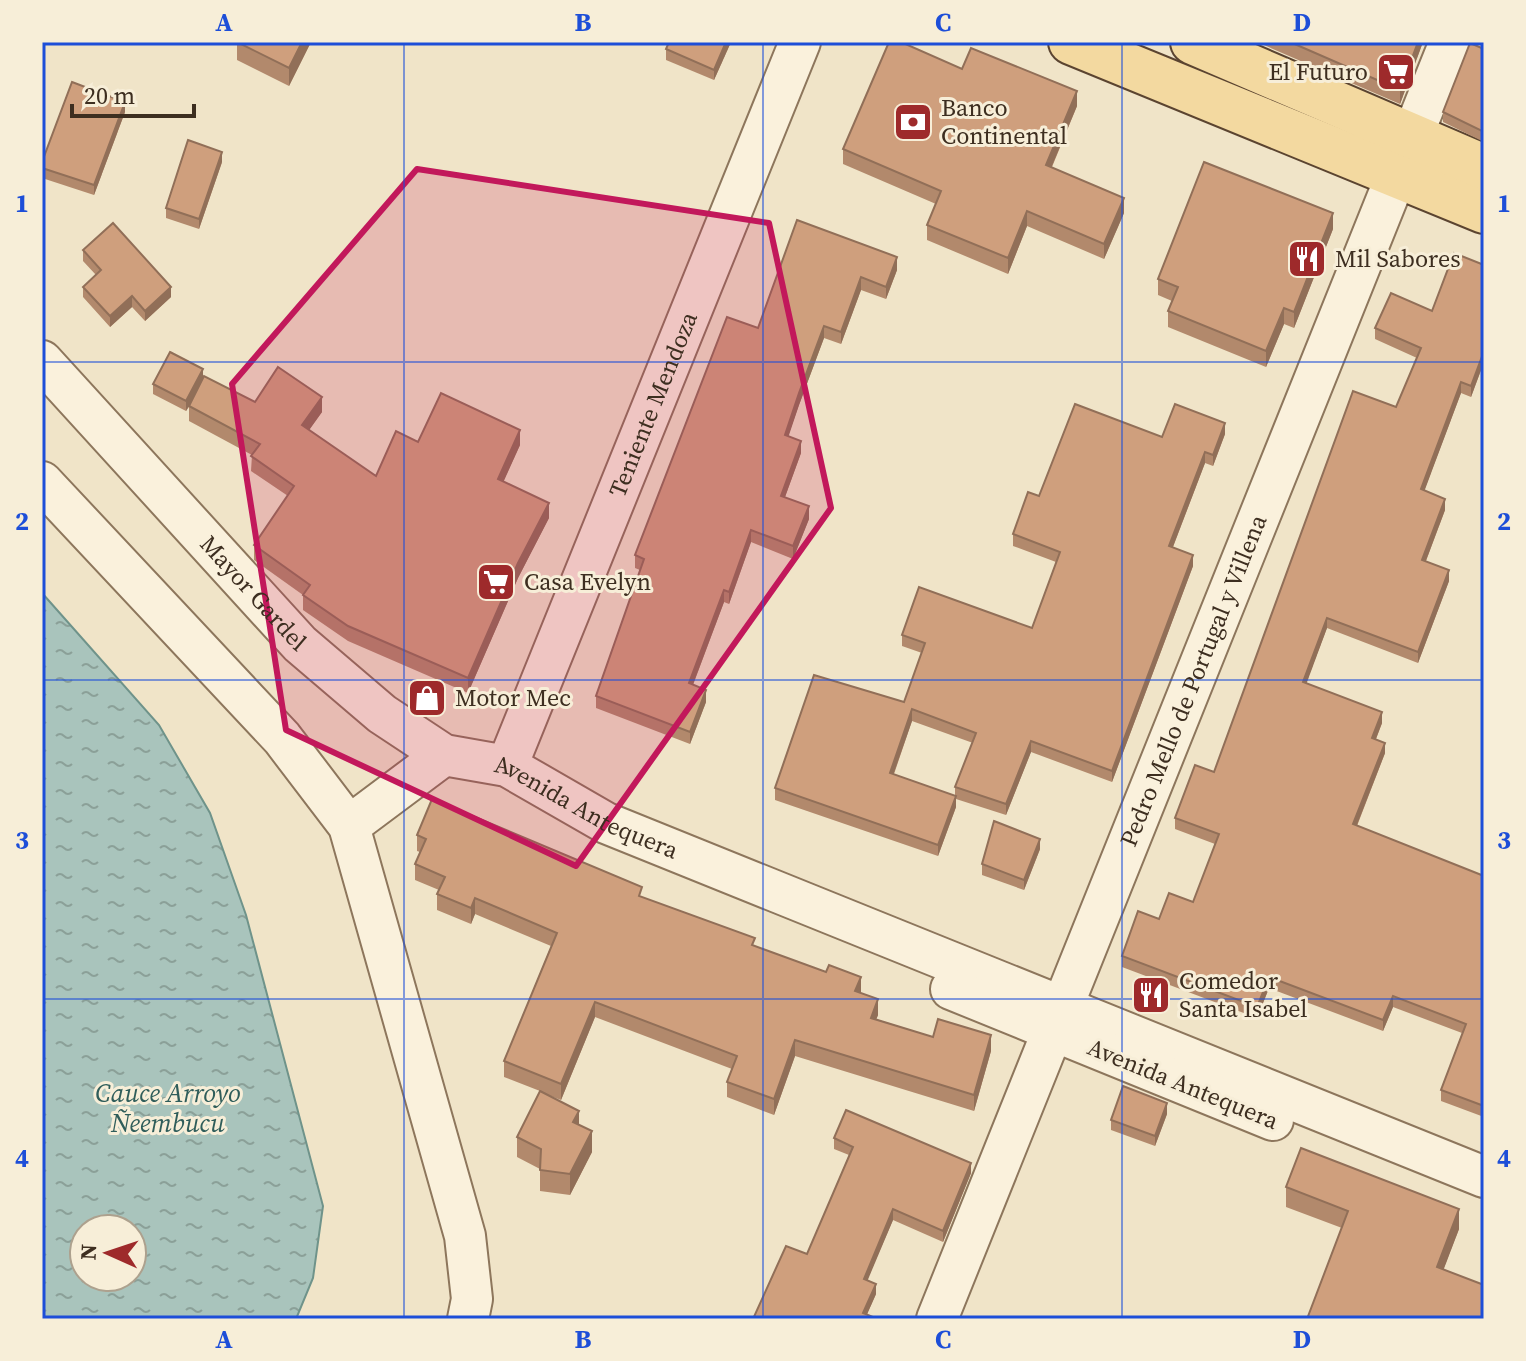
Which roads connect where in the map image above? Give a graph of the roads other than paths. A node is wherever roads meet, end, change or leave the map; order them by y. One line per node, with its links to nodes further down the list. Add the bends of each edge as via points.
1 (800, 42): 11 (street, Teniente Mendoza)
2 (1071, 42): 5 (main road)
3 (1193, 42): 5 (main road)
4 (1450, 42): 5 (street, Pedro Mello de Portugal y Villena)
5 (1404, 156): 6 (main road); 7 (main road); 13 (street, Pedro Mello de Portugal y Villena)
6 (1484, 167)
7 (1484, 211)
8 (42, 361): 10 (street, Mayor Gardel, via 300,644 382,714)
9 (42, 482): 12 (street, via 282,738)
10 (444, 755): 11 (street, Mayor Gardel); 12 (street)
11 (507, 766): 13 (street, Avenida Antequera, via 606,823)
12 (349, 826): 16 (street, via 465,1236 472,1299)
13 (1057, 1018): 14 (street, Avenida Antequera); 15 (street, Avenida Antequera); 17 (street, Pedro Mello de Portugal y Villena)
14 (1484, 1177)
15 (1484, 1205)
16 (468, 1319)
17 (937, 1319)

